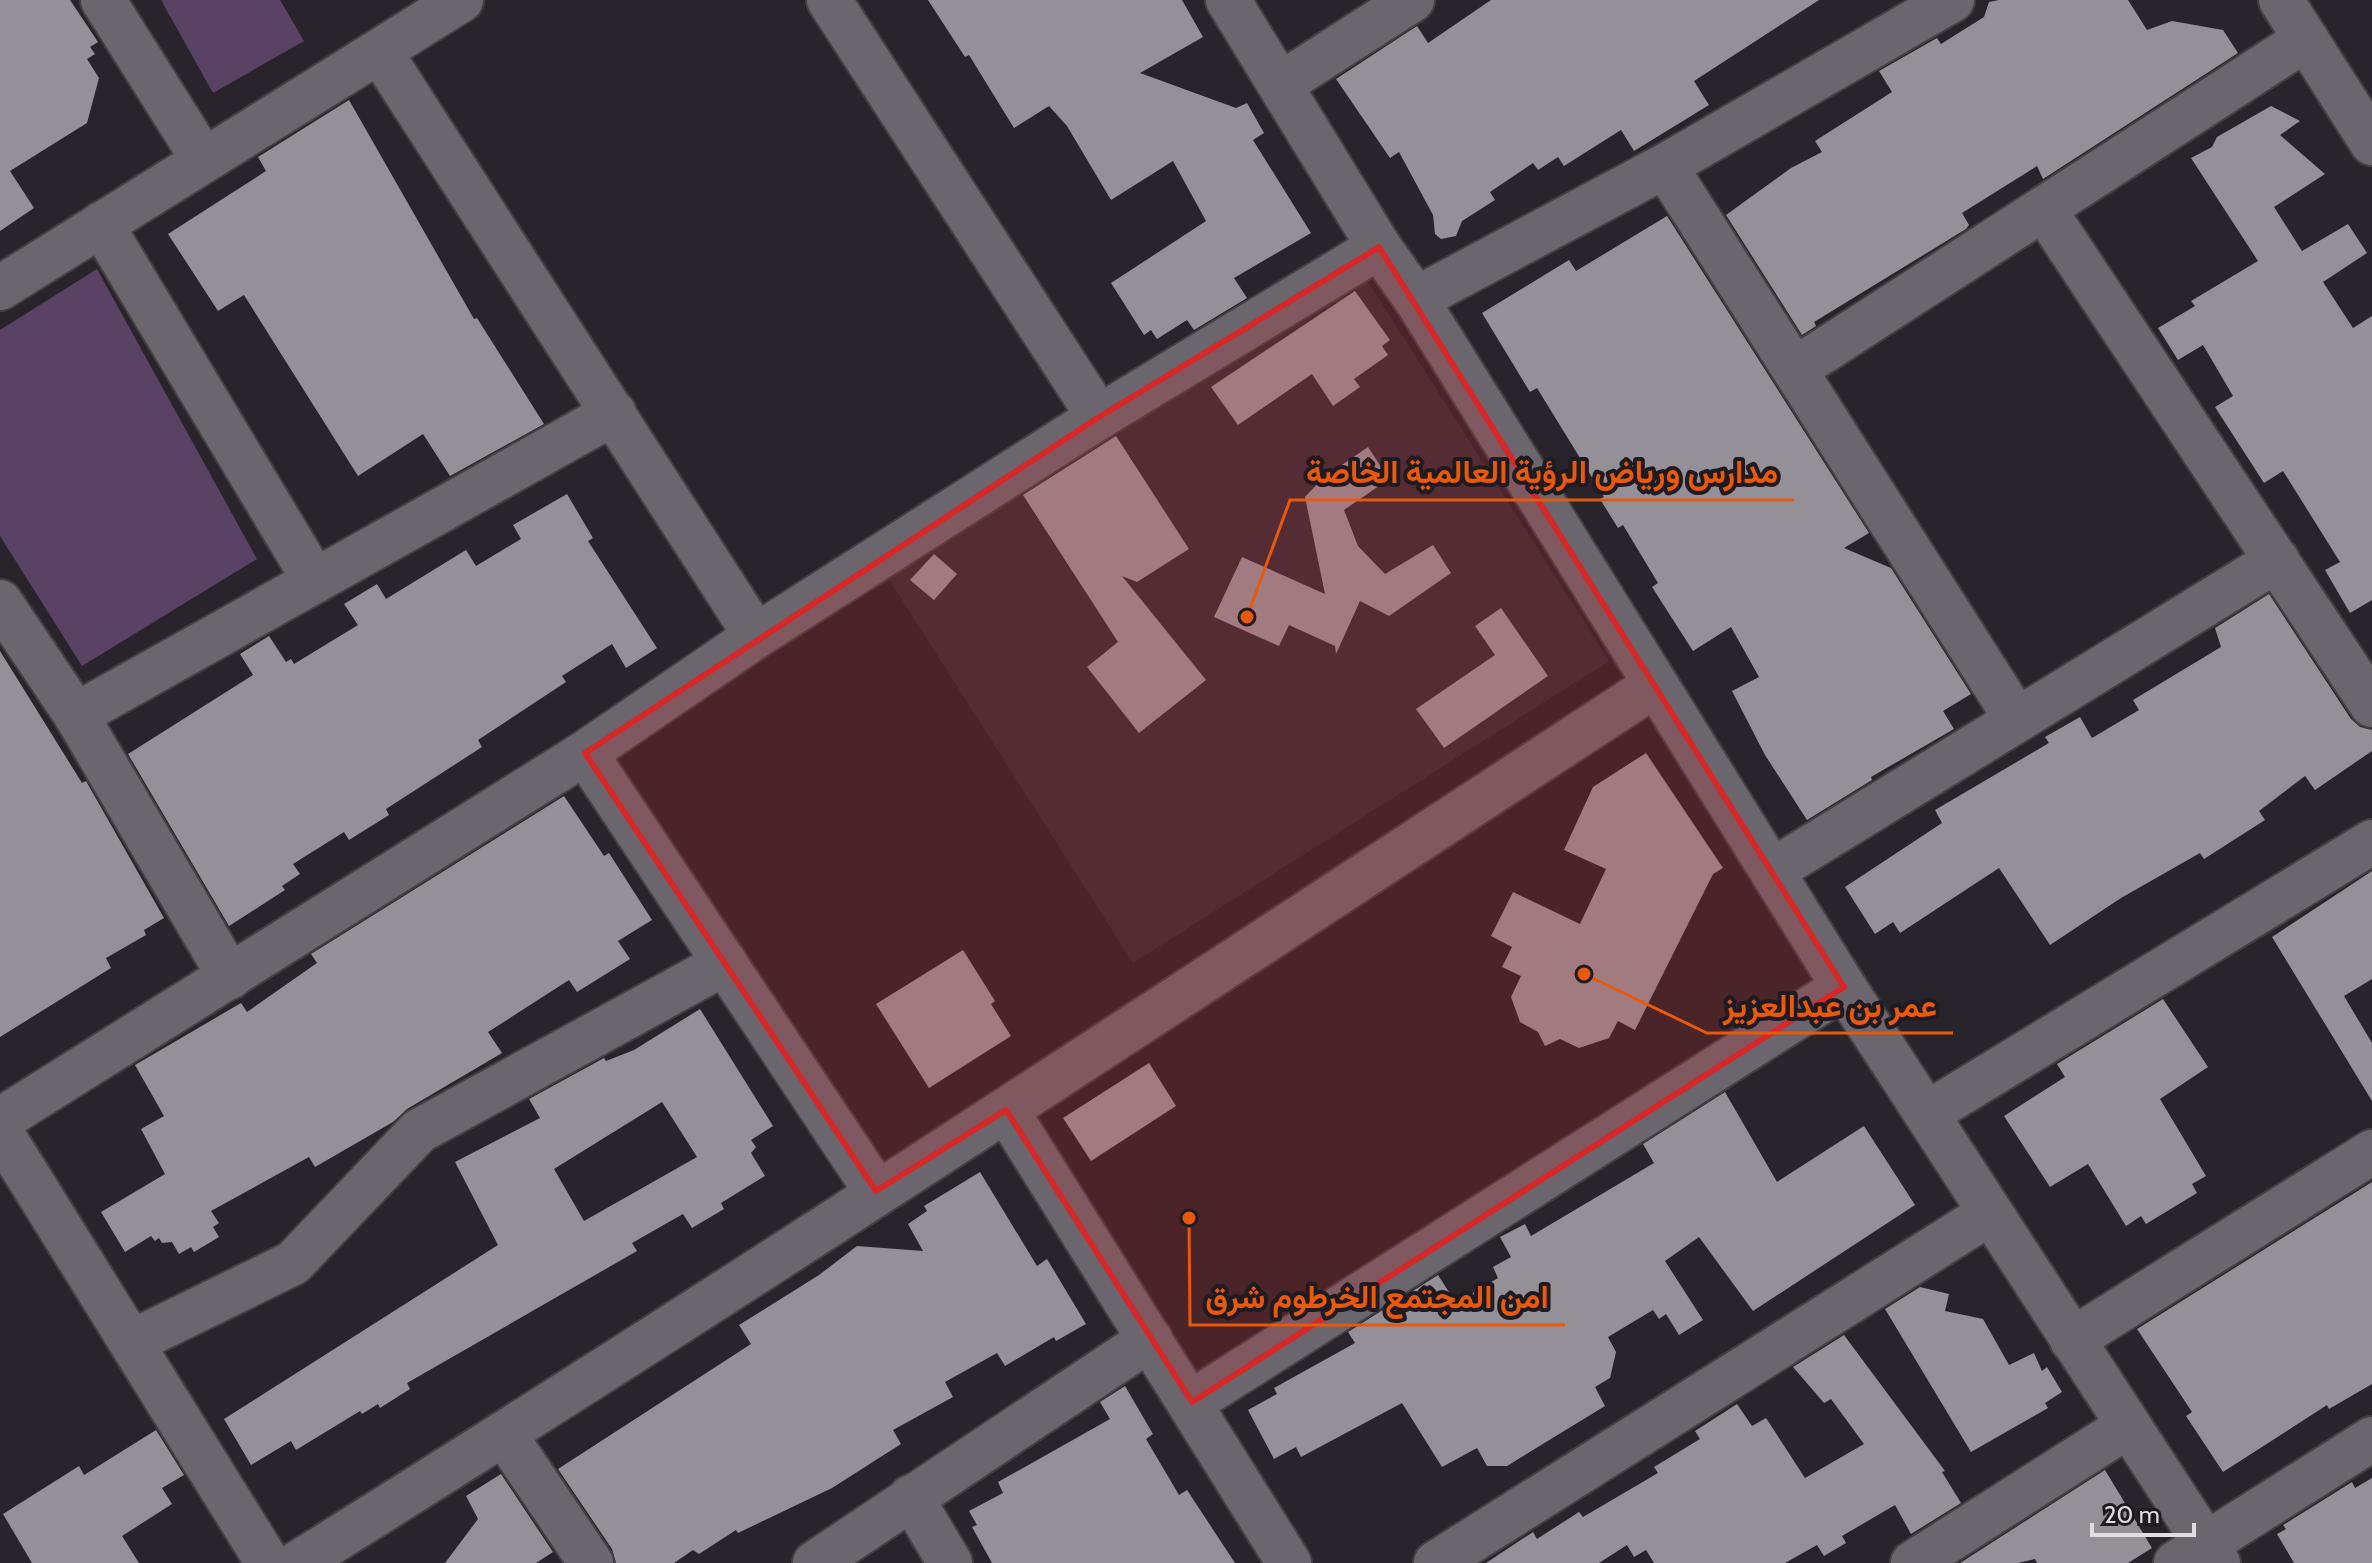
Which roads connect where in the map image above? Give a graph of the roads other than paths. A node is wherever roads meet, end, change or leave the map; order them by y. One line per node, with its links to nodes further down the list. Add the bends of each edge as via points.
1 (103, 0): 12 (street)
2 (461, 0): 9 (street)
3 (829, 0): 21 (street)
4 (1228, 0): 10 (street)
5 (1412, 0): 10 (street)
6 (2281, 0): 8 (street)
7 (1938, 4): 13 (street)
8 (2306, 39): 11 (street); 14 (street)
9 (380, 52): 12 (street); 20 (street)
10 (1281, 84): 16 (street)
11 (2372, 141)
12 (203, 159): 15 (street)
13 (1665, 166): 18 (street); 19 (street)
14 (2045, 211): 19 (street); 22 (street)
15 (101, 224): 17 (street); 23 (street)
16 (1379, 247): 18 (street); 21 (street)
17 (0, 288)
18 (1416, 299): 26 (street)
19 (1797, 368): 29 (street)
20 (614, 413): 23 (street); 25 (street)
21 (1099, 417): 25 (street)
22 (2277, 560): 27 (street); 29 (street)
23 (315, 581): 28 (street)
24 (0, 602): 28 (street)
25 (756, 636): 30 (street)
26 (1655, 685): 32 (street); 36 (street)
27 (2372, 705)
28 (76, 715): 34 (street)
29 (2017, 720): 32 (street)
30 (585, 753): 33 (street); 34 (street)
31 (2372, 842): 37 (street)
32 (1772, 871): 35 (street)
33 (725, 963): 41 (street); 45 (street, via 419,1131 293,1263)
34 (230, 977): 38 (street)
35 (1844, 987): 37 (street); 46 (street)
36 (1006, 1110): 41 (street); 43 (street)
37 (1928, 1113): 42 (street)
38 (0, 1120)
39 (0, 1131): 45 (street)
40 (2372, 1152): 44 (street)
41 (876, 1191): 48 (street)
42 (1990, 1213): 44 (street); 58 (street)
43 (1150, 1339): 46 (street); 50 (street)
44 (2072, 1340): 47 (street)
45 (134, 1341): 52 (street)
46 (1192, 1402): 57 (street)
47 (2128, 1426): 51 (street); 59 (street)
48 (504, 1434): 53 (street); 54 (street)
49 (2372, 1439): 51 (street)
50 (911, 1497): 55 (street); 56 (street)
51 (2200, 1557)
52 (268, 1563)
53 (298, 1563)
54 (591, 1563)
55 (815, 1563)
56 (950, 1563)
57 (1289, 1563)
58 (1436, 1563)
59 (1913, 1563)

